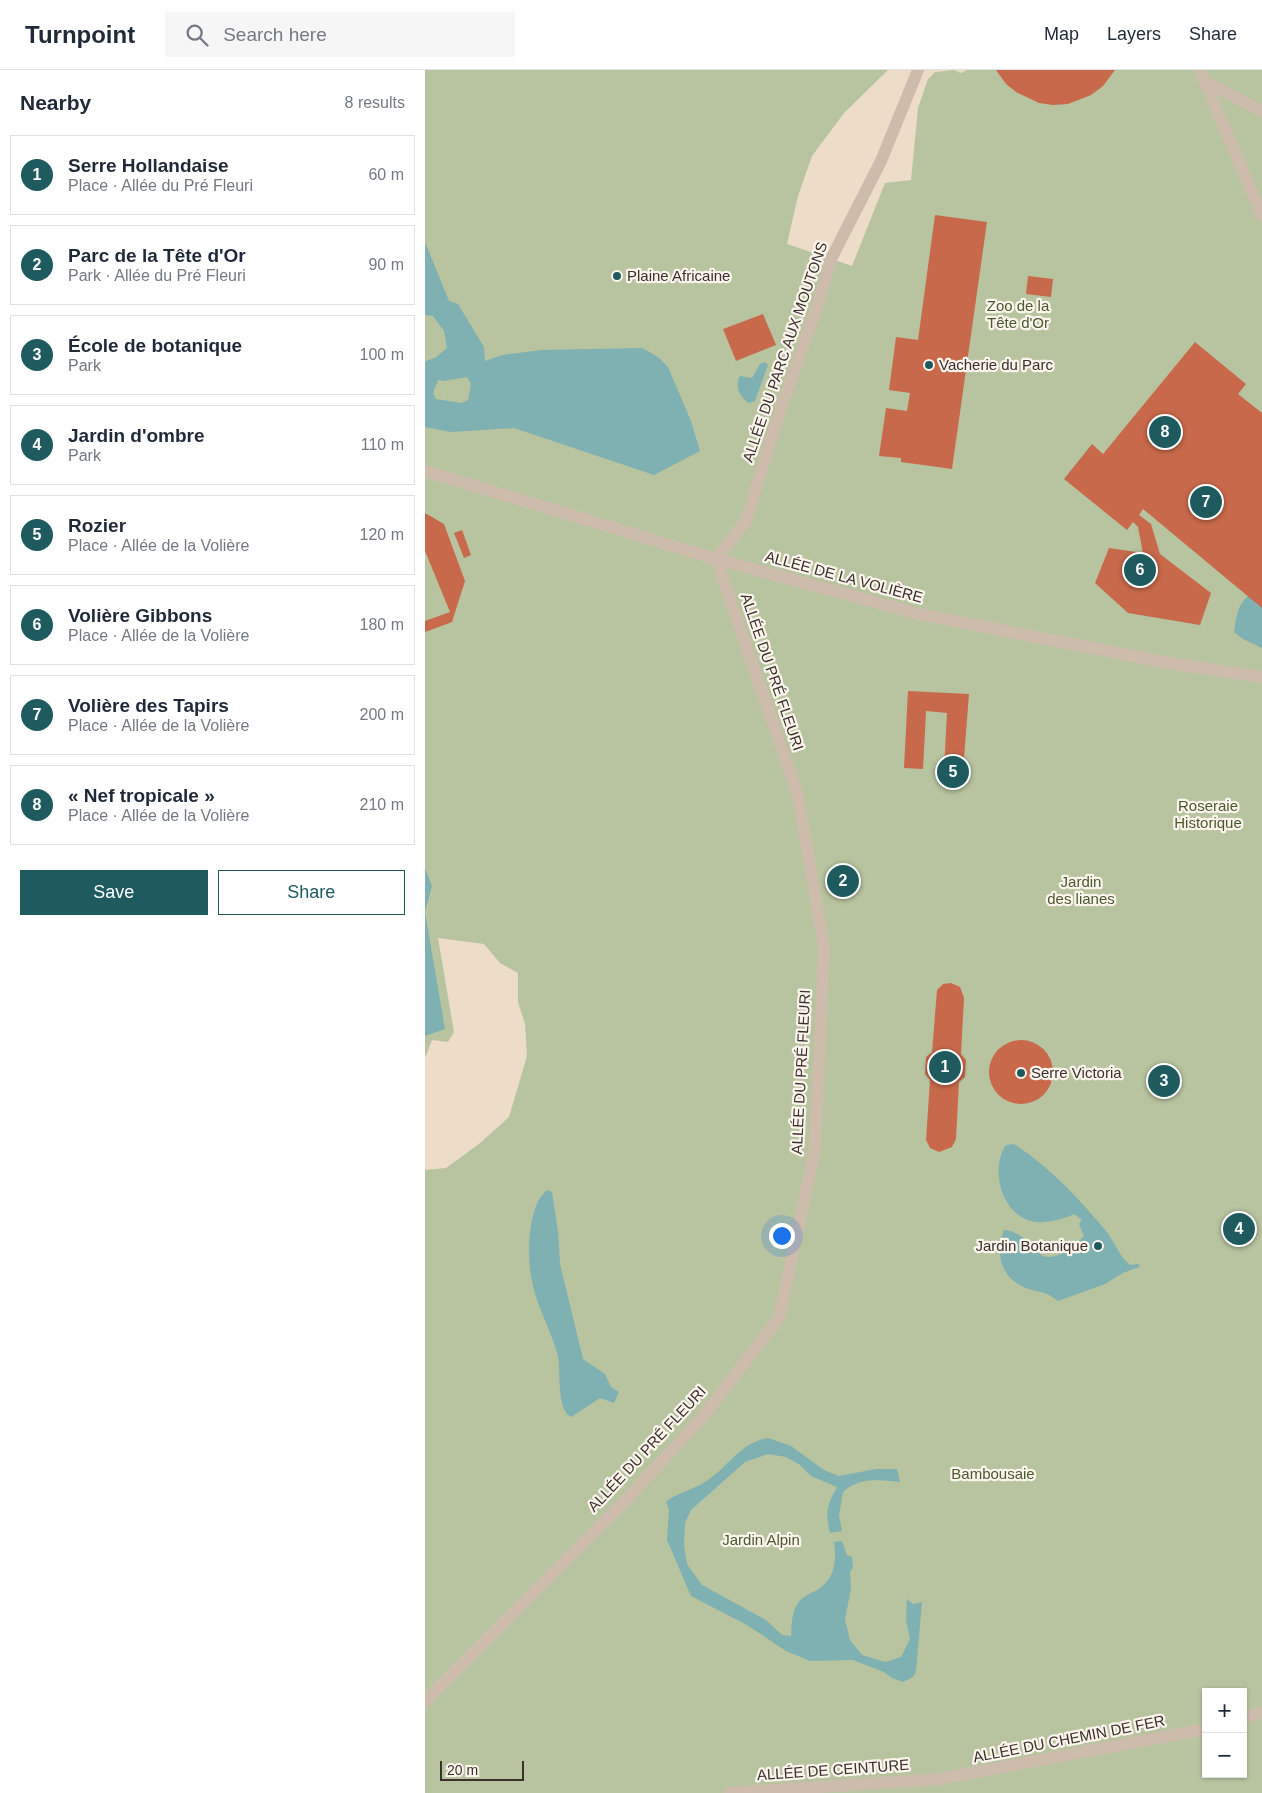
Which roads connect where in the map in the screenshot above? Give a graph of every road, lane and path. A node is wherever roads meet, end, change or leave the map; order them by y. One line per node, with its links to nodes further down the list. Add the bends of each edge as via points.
1 (918, 70): 6 (street, ALLÉE DU PARC AUX MOUTONS, via 881,161 831,259 746,522)
2 (1202, 76): 3 (street); 4 (street)
3 (1262, 111)
4 (1262, 216)
5 (425, 471): 6 (street, ALLÉE DE LA VOLIÈRE)
6 (716, 559): 7 (street, ALLÉE DE LA VOLIÈRE, via 919,614 1169,663); 8 (street, ALLÉE DU PRÉ FLEURI, via 798,796 825,947 815,1150 779,1318 701,1419 624,1502)
7 (1262, 677)
8 (425, 1701)
9 (1262, 1712): 10 (street)
10 (1247, 1717)
11 (1202, 1730): 12 (street, ALLÉE DU CHEMIN DE FER)
12 (939, 1780): 13 (street, ALLÉE DE CEINTURE); 14 (street)
13 (729, 1793)
14 (940, 1793)

